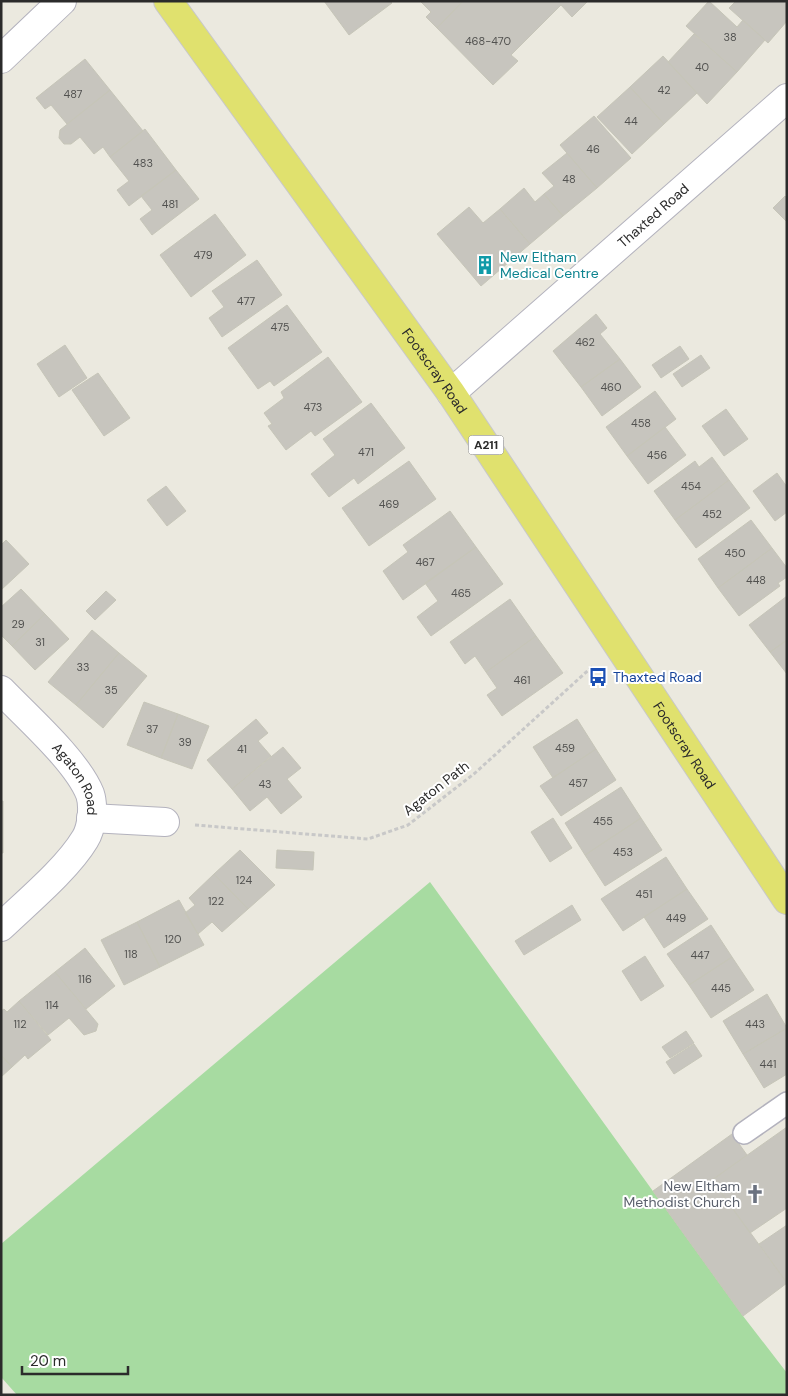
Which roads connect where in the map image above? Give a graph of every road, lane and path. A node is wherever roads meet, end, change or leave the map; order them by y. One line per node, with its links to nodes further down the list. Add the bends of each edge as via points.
1 (62, 1): 3 (street)
2 (168, 1): 5 (main road, Footscray Road / A211)
3 (1, 59)
4 (787, 98): 5 (street, Thaxted Road)
5 (451, 393): 6 (main road, Footscray Road / A211)
6 (618, 646): 9 (path, Agaton Path, via 581,675 475,772 408,825 368,839); 10 (main road, Footscray Road / A211)
7 (1, 690): 8 (street, Agaton Road, via 78,771 91,796)
8 (91, 818): 9 (street, Agaton Road); 11 (street, via 87,837 75,854)
9 (165, 822)
10 (787, 900)
11 (1, 927)
12 (787, 1103): 13 (lane)
13 (744, 1133)

